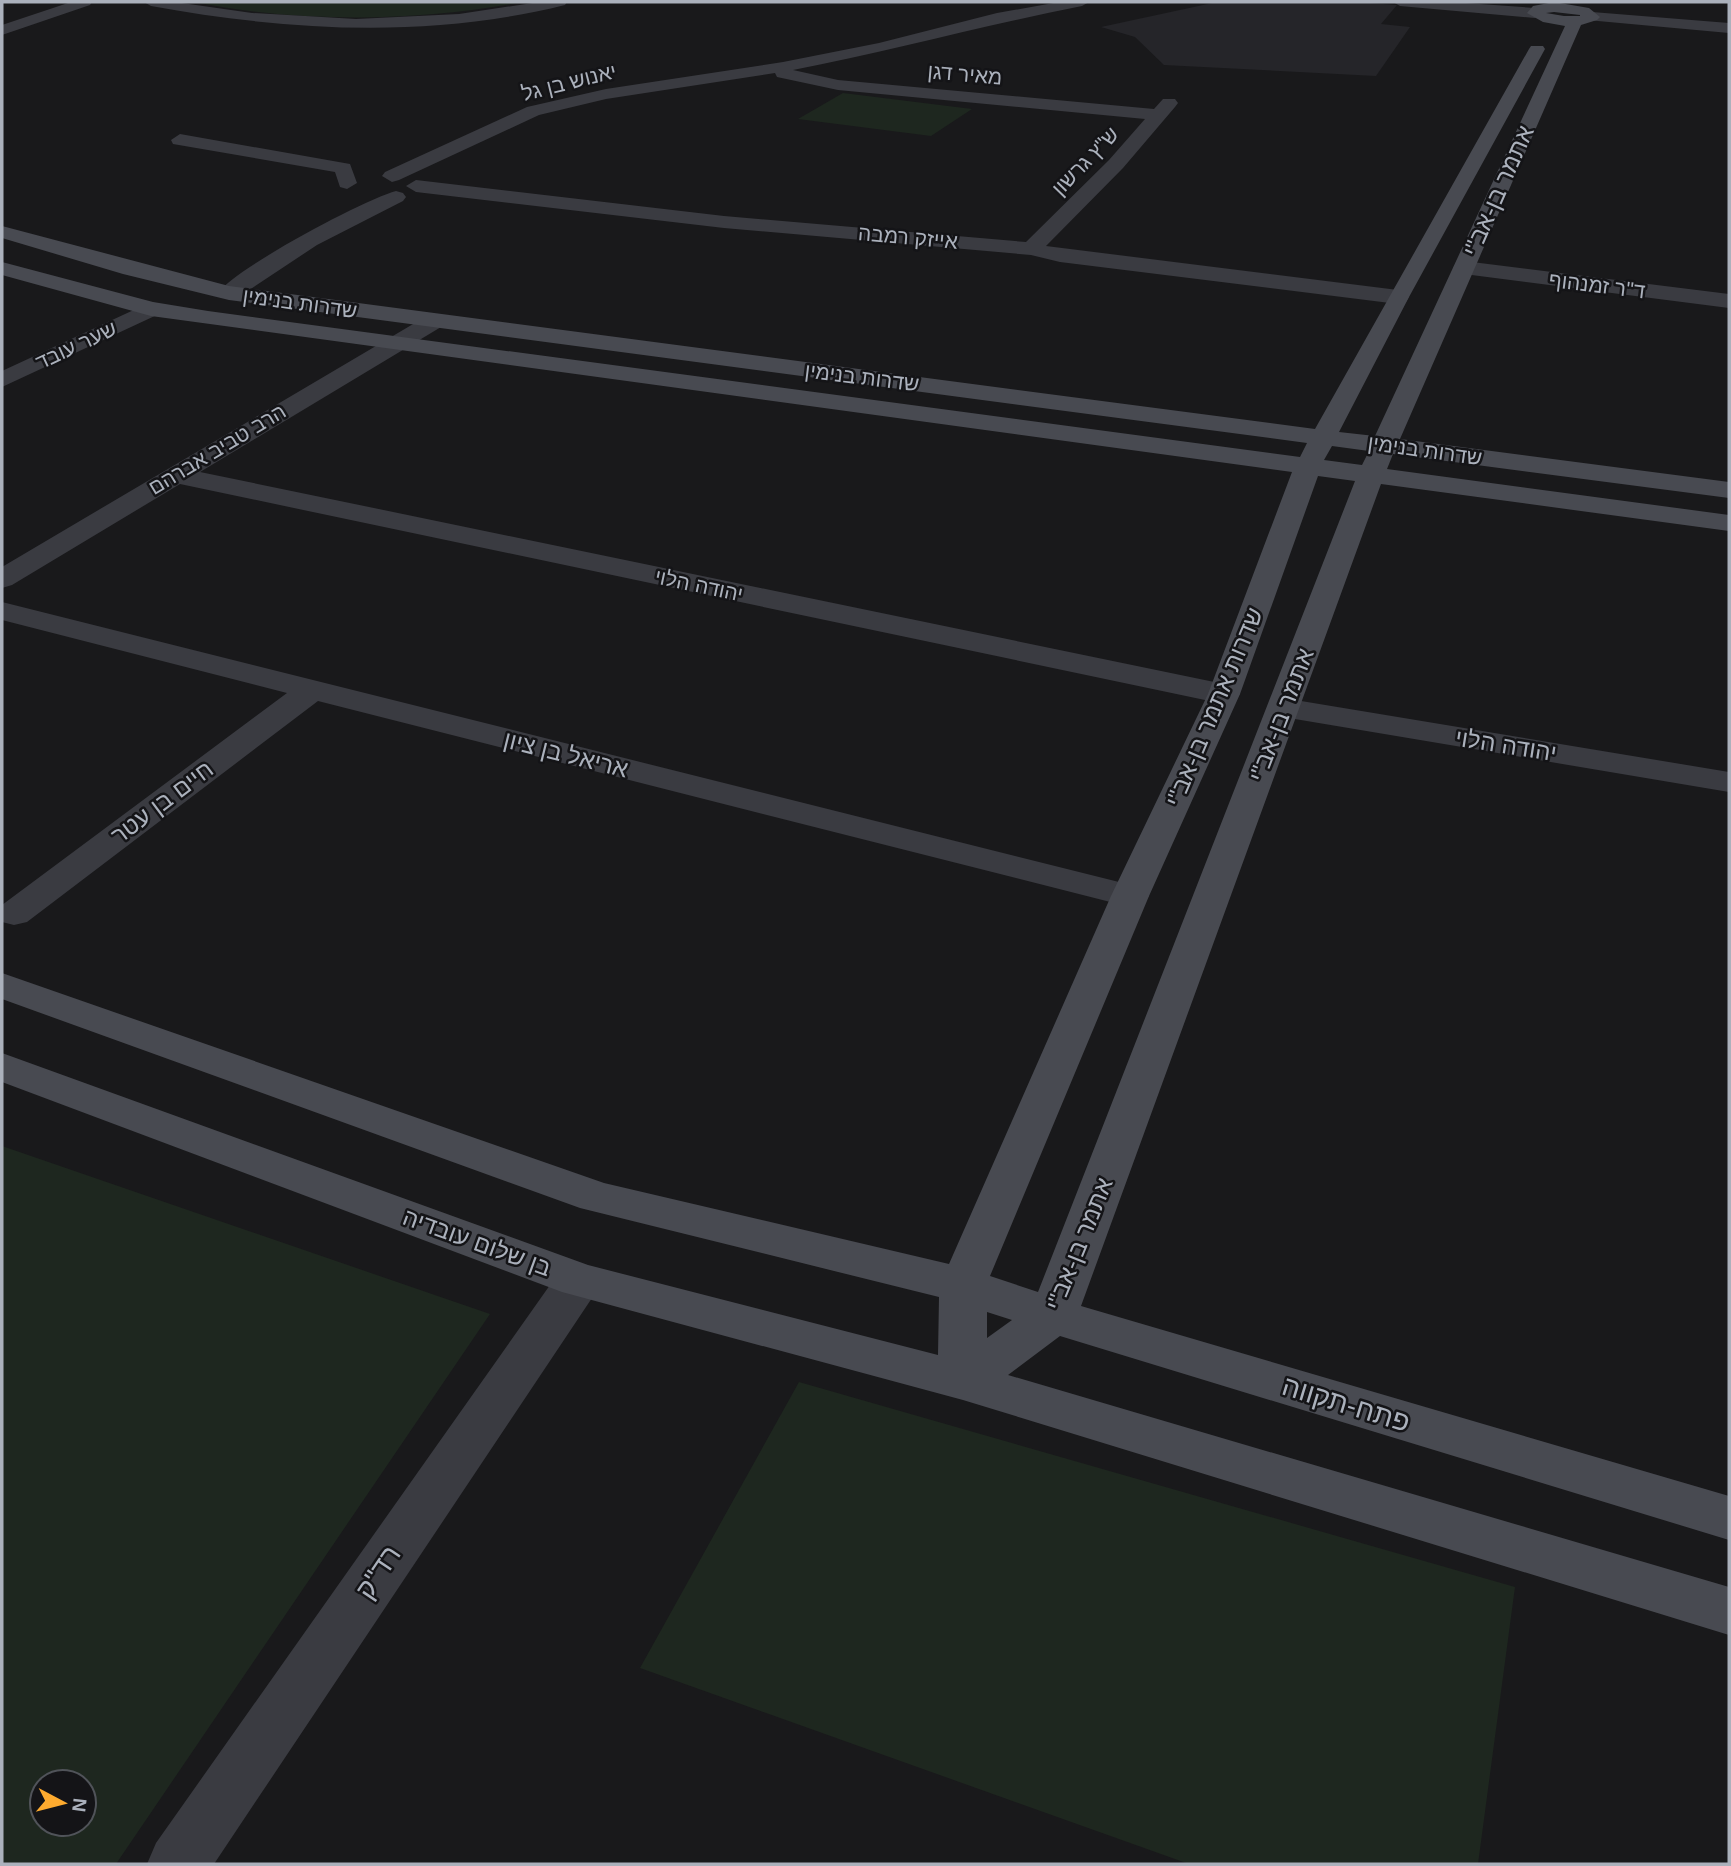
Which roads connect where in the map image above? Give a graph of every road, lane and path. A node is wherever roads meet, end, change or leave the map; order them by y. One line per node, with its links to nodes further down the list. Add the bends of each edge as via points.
1 (85, 2): 8 (street)
2 (151, 2): 3 (street, via 254,20 355,23 462,18)
3 (559, 2)
4 (1082, 2): 9 (street, יאנוש בן גל)
5 (1400, 2): 6 (street)
6 (1570, 11): 7 (street); 17 (main road, אתמר בן-אב"י); 20 (main road, שדרות אתמר בן-אב"י)
7 (1729, 28)
8 (2, 30)
9 (767, 69): 10 (street, מאיר דגן, via 838,85); 12 (street, יאנוש בן גל, via 606,94 533,111)
10 (1164, 109): 15 (street, ש"ץ גרשון)
11 (180, 140): 13 (street, via 343,168)
12 (394, 186): 13 (street, via 371,199); 15 (street, אייזק רמבה, via 724,222); 19 (street, via 370,208 257,272)
13 (348, 190): 18 (street, via 314,225 236,268)
14 (2, 232): 18 (main road, שדרות בנימין)
15 (1031, 248): 20 (street, אייזק רמבה, via 1060,256)
16 (2, 268): 22 (main road, שדרות בנימין)
17 (1464, 268): 21 (street, ד"ר זמנהוף); 27 (main road, אתמר בן-אב"י)
18 (187, 282): 19 (main road, שדרות בנימין)
19 (229, 293): 23 (main road, שדרות בנימין)
20 (1398, 297): 26 (main road, שדרות אתמר בן-אב"י)
21 (1729, 301)
22 (151, 309): 24 (main road, שדרות בנימין); 25 (street, שער עובד)
23 (433, 322): 24 (street, הרב טביב אברהם); 26 (main road, שדרות בנימין)
24 (393, 345): 28 (main road, שדרות בנימין); 29 (street, הרב טביב אברהם)
25 (2, 380)
26 (1324, 436): 27 (main road, שדרות בנימין); 28 (main road, שדרות אתמר בן-אב"י)
27 (1385, 445): 30 (main road, אתמר בן-אב"י); 31 (main road, שדרות בנימין)
28 (1308, 466): 30 (main road, שדרות בנימין); 36 (main road, שדרות אתמר בן-אב"י)
29 (173, 475): 33 (street, הרב טביב אברהם); 36 (street, יהודה הלוי)
30 (1371, 475): 32 (main road, שדרות בנימין); 37 (main road, אתמר בן-אב"י)
31 (1729, 490)
32 (1729, 523)
33 (2, 579)
34 (2, 611): 35 (street, אריאל בן ציון)
35 (311, 690): 39 (street, אריאל בן ציון); 40 (street, חיים בן עטר)
36 (1224, 694): 39 (main road, שדרות אתמר בן-אב"י)
37 (1283, 708): 38 (street, יהודה הלוי); 45 (main road, אתמר בן-אב"י)
38 (1729, 782)
39 (1130, 896): 44 (main road, שדרות אתמר בן-אב"י)
40 (14, 914)
41 (2, 985): 44 (main road, via 596,1197)
42 (2, 1067): 43 (main road, בן שלום עובדיה)
43 (579, 1280): 46 (main road, בן שלום עובדיה); 49 (street, רד"ק)
44 (963, 1285): 45 (main road, פתח-תקווה); 46 (main road, שדרות אתמר בן-אב"י)
45 (1053, 1316): 46 (main road, אתמר בן-אב"י); 47 (main road, פתח-תקווה)
46 (963, 1381): 48 (main road)
47 (1729, 1518)
48 (1729, 1611)
49 (178, 1864)

